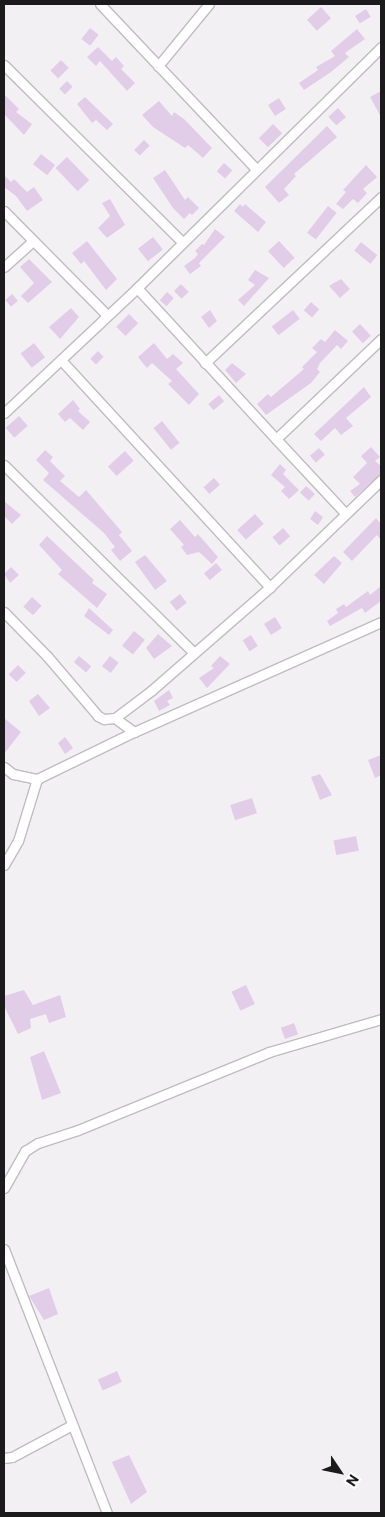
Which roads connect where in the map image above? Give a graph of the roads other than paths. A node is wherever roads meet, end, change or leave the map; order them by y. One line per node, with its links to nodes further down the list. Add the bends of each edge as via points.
1 (100, 4): 5 (street)
2 (209, 4): 5 (street)
3 (381, 47): 6 (street)
4 (4, 65): 10 (street)
5 (158, 66): 6 (street)
6 (255, 168): 10 (street)
7 (381, 197): 16 (street)
8 (4, 211): 9 (street)
9 (32, 241): 11 (street); 13 (street)
10 (182, 242): 12 (street)
11 (4, 267)
12 (137, 288): 13 (street); 16 (street)
13 (107, 316): 15 (street)
14 (381, 339): 18 (street)
15 (61, 360): 17 (street); 22 (street)
16 (204, 363): 18 (street)
17 (4, 413)
18 (276, 439): 21 (street)
19 (4, 465): 25 (street)
20 (381, 480): 21 (street)
21 (345, 513): 22 (street)
22 (270, 587): 25 (street)
23 (4, 612): 26 (street, via 98,716)
24 (381, 622): 27 (street)
25 (194, 653): 26 (street)
26 (116, 718): 27 (street)
27 (134, 732): 29 (street)
28 (4, 767): 29 (street, via 13,774)
29 (37, 780): 30 (street, via 18,841)
30 (4, 865)
31 (381, 1019): 32 (street, via 269,1052 78,1130 38,1142 25,1151)
32 (4, 1188)
33 (4, 1249): 34 (street)
34 (72, 1426): 35 (street, via 12,1458); 36 (street)
35 (4, 1458)
36 (106, 1513)

